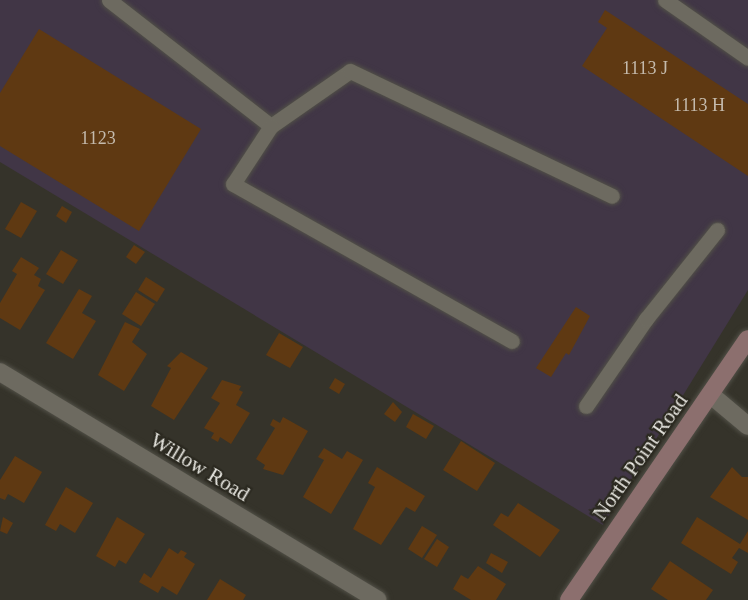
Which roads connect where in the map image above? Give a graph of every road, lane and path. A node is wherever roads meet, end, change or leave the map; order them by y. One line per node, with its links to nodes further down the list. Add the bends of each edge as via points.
1 (109, 0): 4 (lane)
2 (665, 0): 3 (lane)
3 (748, 58)
4 (271, 126): 5 (lane, via 350,71); 8 (lane, via 233,184)
5 (612, 196)
6 (717, 230): 11 (lane, via 646,319)
7 (748, 339): 10 (street, North Point Road)
8 (512, 341)
9 (0, 372): 13 (street, Willow Road)
10 (711, 395): 12 (street); 14 (street, North Point Road)
11 (586, 406)
12 (748, 426)
13 (378, 600)
14 (569, 600)

